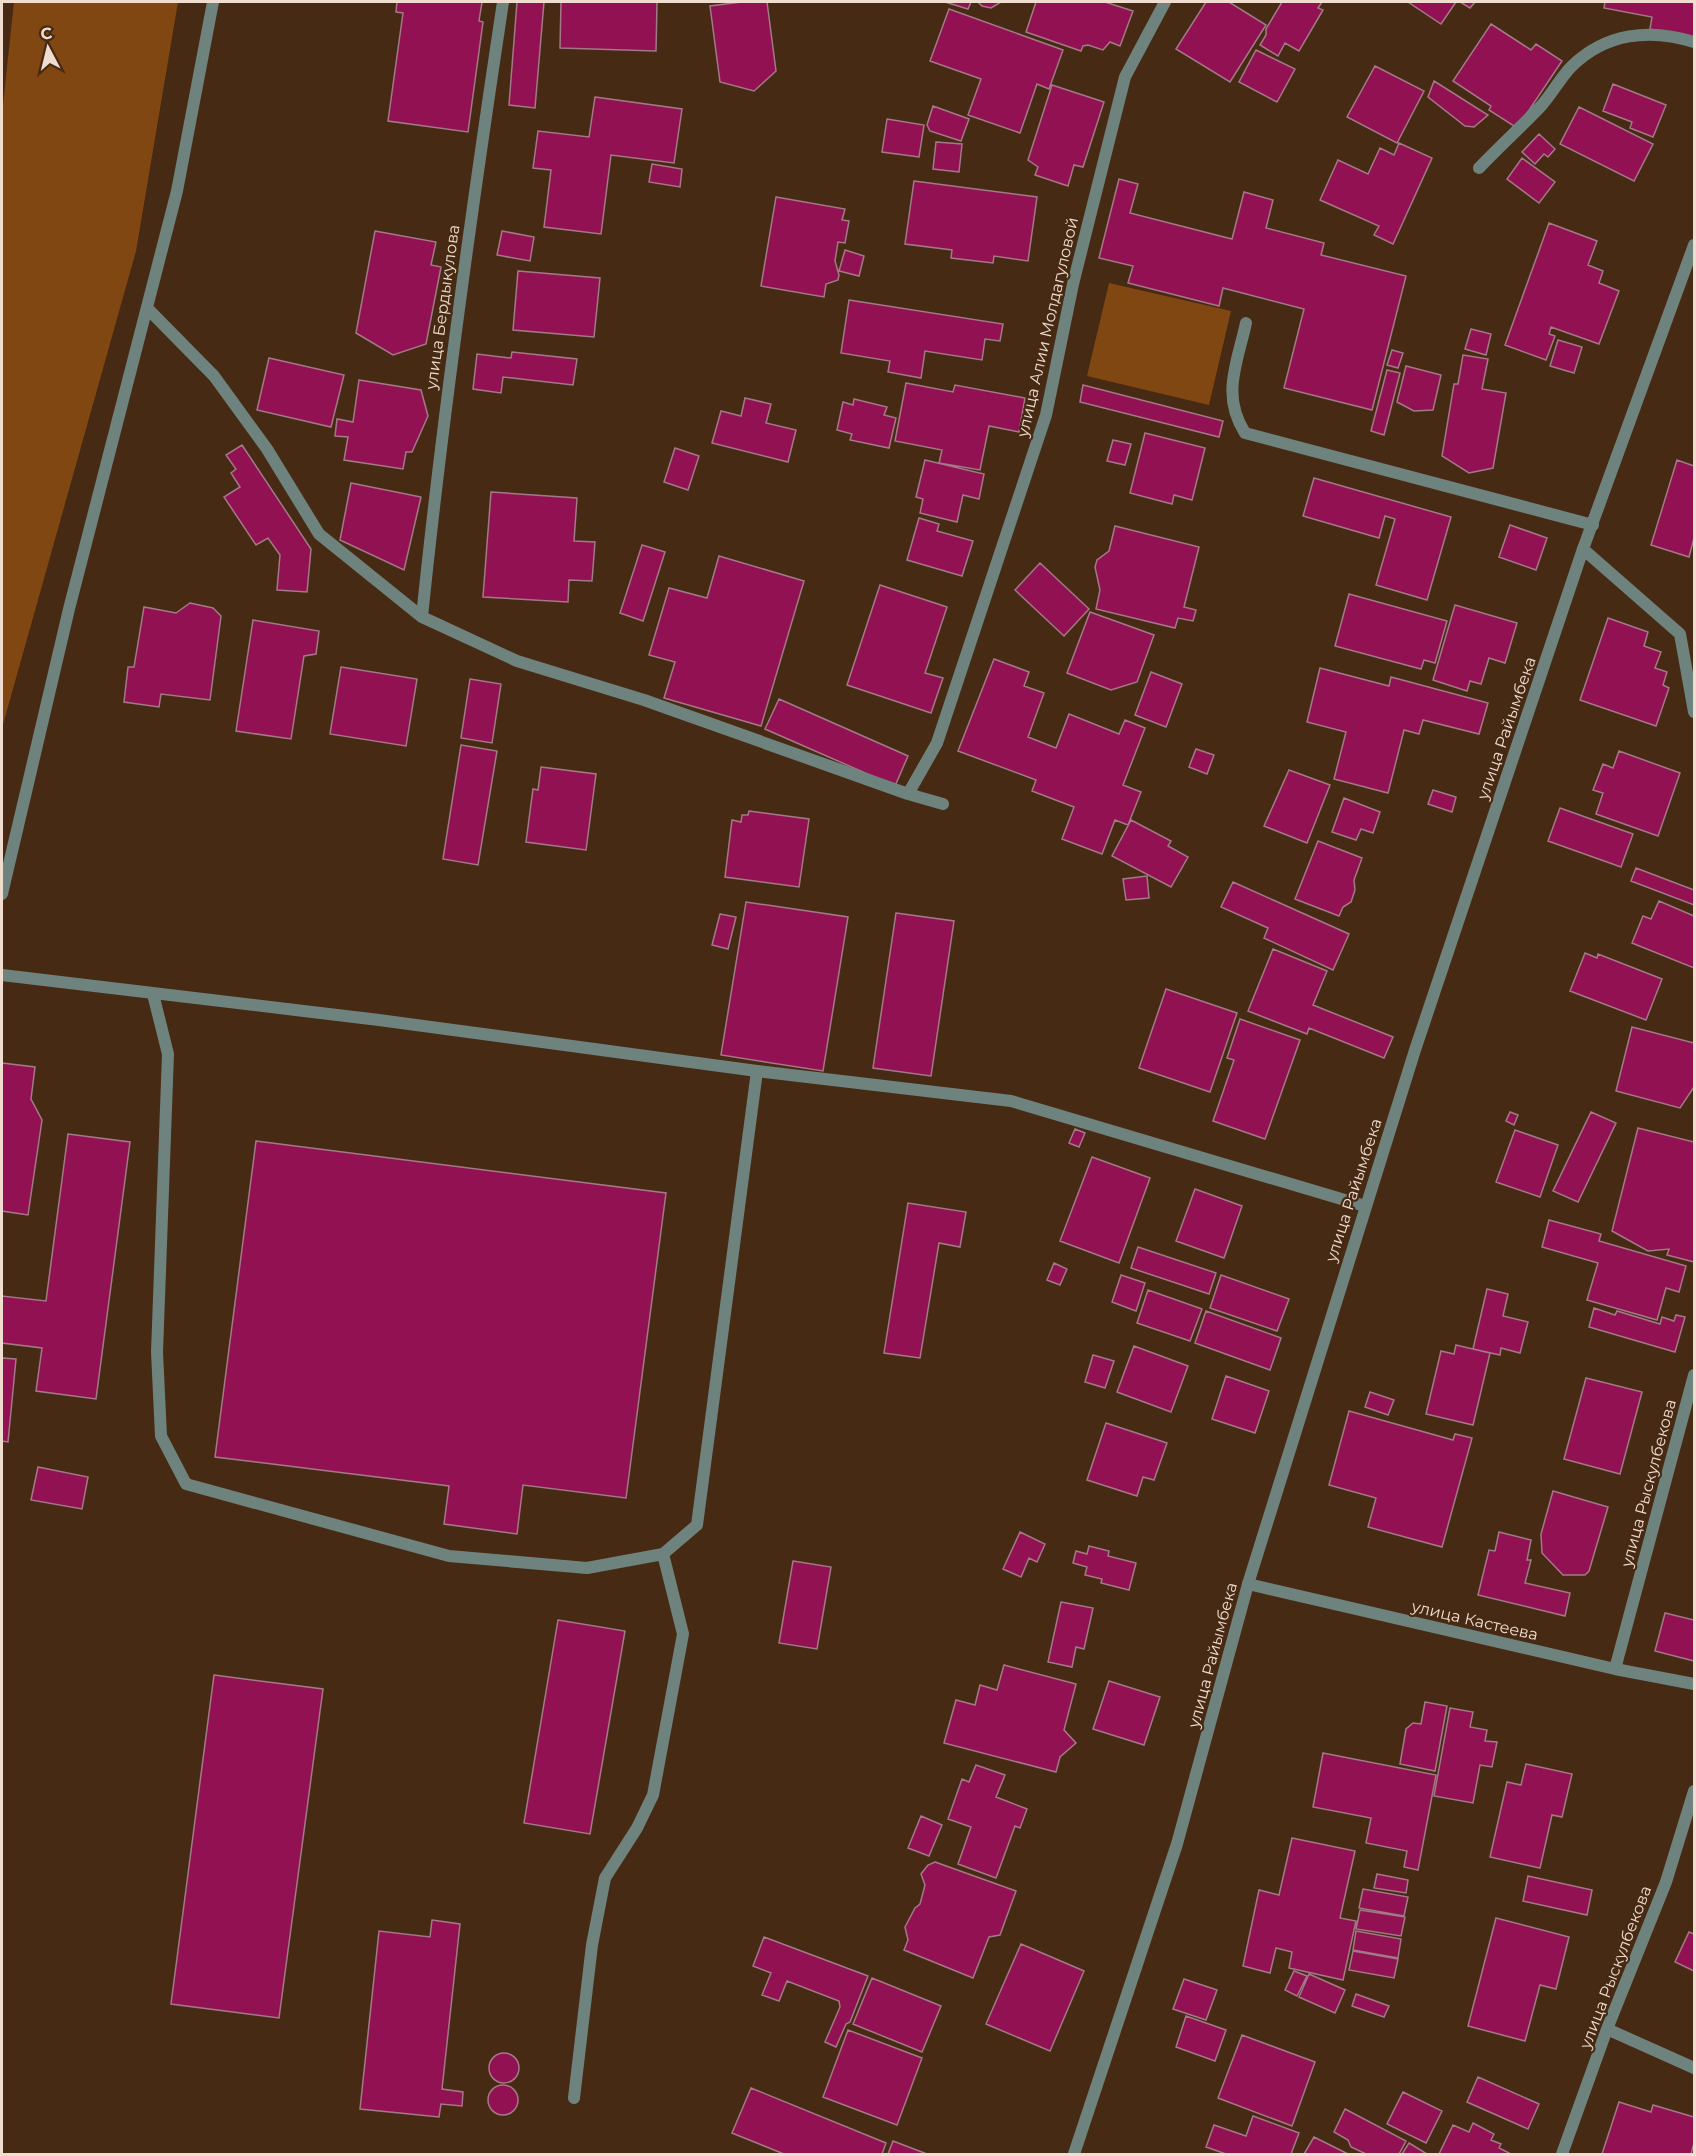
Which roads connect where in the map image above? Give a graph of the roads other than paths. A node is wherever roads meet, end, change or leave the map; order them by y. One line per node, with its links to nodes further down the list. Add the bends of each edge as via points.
1 (213, 2): 7 (street, via 177,191)
2 (503, 2): 11 (street, улица Бердыкулова, via 462,274)
3 (1165, 2): 13 (street, улица Алии Молдагуловой, via 1125,77 1073,284 1046,415 937,743)
4 (1695, 42): 5 (street, via 1638,33 1609,40 1591,50)
5 (1479, 168)
6 (1695, 245): 9 (street, улица Райымбека)
7 (148, 309): 11 (street, via 214,376 267,448 319,534); 15 (street, via 72,598)
8 (1246, 323): 9 (street, via 1232,385 1234,415 1245,433)
9 (1593, 525): 10 (street, улица Райымбека)
10 (1584, 549): 12 (street, via 1680,634); 19 (street, улица Райымбека)
11 (422, 617): 13 (street, via 517,661 644,700)
12 (1695, 712)
13 (908, 794): 14 (street)
14 (943, 804)
15 (2, 894)
16 (6, 978): 17 (street)
17 (153, 994): 18 (street); 21 (street, via 168,1054 157,1352 160,1436 186,1484 449,1556 587,1568)
18 (757, 1071): 19 (street, via 1011,1101); 21 (street, via 697,1526)
19 (1365, 1206): 22 (street, улица Райымбека)
20 (1695, 1375): 23 (street, улица Рыскулбекова)
21 (663, 1554): 28 (street, via 683,1634 653,1795 604,1878)
22 (1248, 1584): 23 (street, улица Кастеева); 29 (street, улица Райымбека, via 1177,1844)
23 (1616, 1669): 24 (street, улица Кастеева)
24 (1695, 1684)
25 (1695, 1791): 26 (street, улица Рыскулбекова, via 1666,1882)
26 (1607, 2029): 27 (street); 30 (street, улица Рыскулбекова)
27 (1695, 2068)
28 (574, 2098)
29 (1074, 2154)
30 (1562, 2154)

